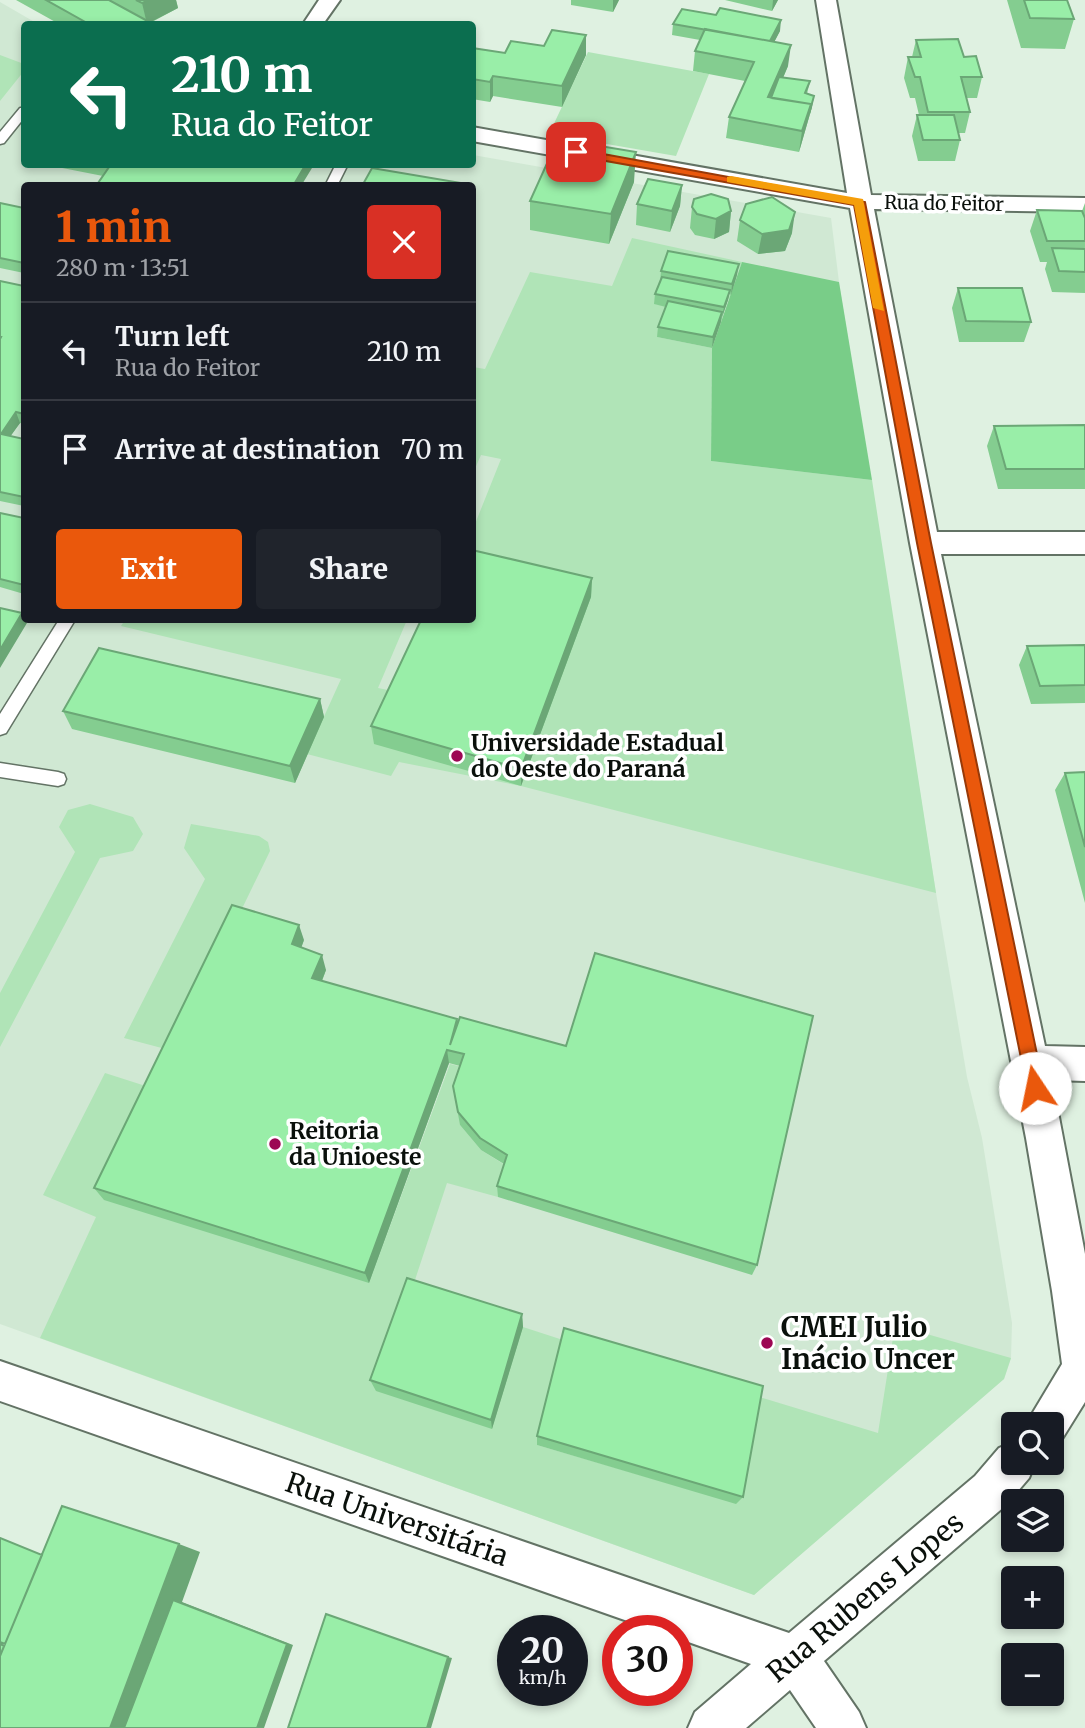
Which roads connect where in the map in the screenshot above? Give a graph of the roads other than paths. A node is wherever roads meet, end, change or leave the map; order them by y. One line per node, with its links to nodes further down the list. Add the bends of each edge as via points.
1 (330, 0): 3 (street)
2 (826, 0): 7 (street)
3 (315, 21)
4 (21, 115): 6 (lane)
5 (476, 135): 7 (street, Rua do Feitor)
6 (0, 140)
7 (859, 202): 8 (street, Rua do Feitor); 9 (street)
8 (1085, 205)
9 (924, 543): 10 (street); 15 (street)
10 (1085, 543)
11 (65, 623): 12 (lane)
12 (0, 728)
13 (0, 770): 14 (lane)
14 (58, 779)
15 (1030, 1063): 16 (street); 17 (street, via 1066,1239)
16 (1085, 1064)
17 (1084, 1368): 19 (street)
18 (0, 1381): 21 (street, Rua Universitária)
19 (1054, 1412)
20 (1004, 1475): 21 (street, Rua Rubens Lopes)
21 (794, 1657): 22 (street, Rua Rubens Lopes); 23 (street)
22 (711, 1728)
23 (843, 1728)

